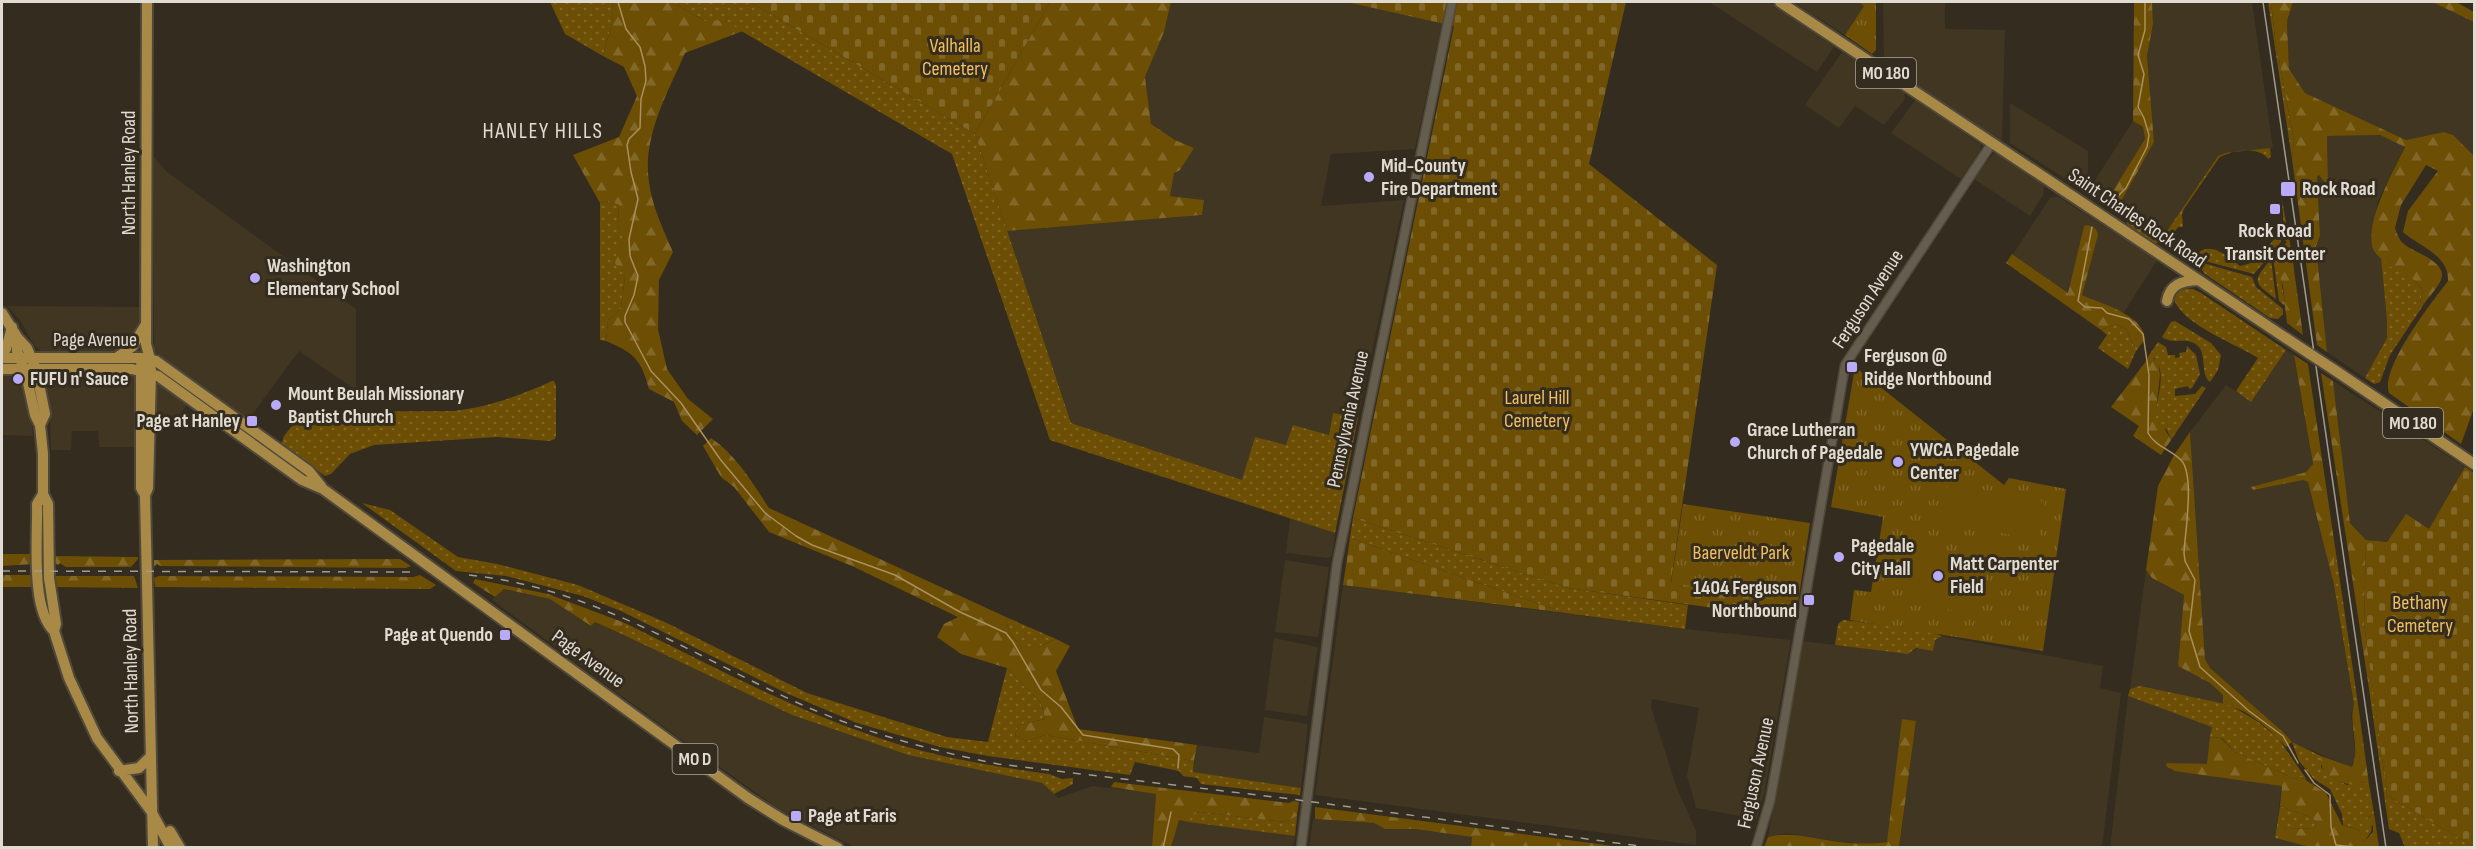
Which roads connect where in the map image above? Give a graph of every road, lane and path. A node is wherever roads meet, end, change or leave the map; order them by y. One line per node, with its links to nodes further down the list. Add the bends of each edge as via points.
1 (147, 2): 8 (main road, North Hanley Road)
2 (1452, 2): 32 (street, Pennsylvania Avenue, via 1341,541)
3 (1780, 2): 4 (main road, Saint Charles Rock Road / MO 180)
4 (1992, 143): 5 (main road, Saint Charles Rock Road / MO 180); 27 (street, Ferguson Avenue, via 1845,365 1770,801)
5 (2198, 280): 6 (main road, via 2172,287); 22 (main road, Saint Charles Rock Road / MO 180, bridge)
6 (2167, 301)
7 (2, 312): 9 (main road)
8 (146, 325): 13 (main road, via 132,347); 14 (main road, North Hanley Road)
9 (18, 336): 10 (main road); 11 (main road); 12 (main road); 15 (main road)
10 (2, 356): 11 (main road, Page Avenue)
11 (19, 358): 15 (main road, Page Avenue)
12 (58, 358): 13 (main road, Page Avenue); 15 (main road, Page Avenue)
13 (116, 358): 14 (main road, Page Avenue)
14 (146, 358): 18 (main road, North Hanley Road); 19 (main road, Page Avenue / MO D)
15 (31, 365): 16 (main road, Page Avenue); 17 (main road, Page Avenue); 20 (main road); 21 (main road, via 35,415)
16 (2, 369)
17 (52, 369): 18 (main road, Page Avenue); 20 (main road)
18 (144, 373): 19 (main road); 23 (main road, Page Avenue / MO D, via 166,380 302,480); 24 (main road, North Hanley Road)
19 (178, 376): 23 (main road, Page Avenue / MO D, via 309,471)
20 (40, 387): 21 (main road, via 45,414)
21 (40, 425): 25 (main road, via 54,631 82,708)
22 (2475, 464)
23 (323, 489): 31 (main road, Page Avenue / MO D, via 748,798)
24 (150, 757): 25 (main road, via 139,768); 26 (main road, North Hanley Road)
25 (119, 771): 26 (main road)
26 (151, 811): 28 (main road, North Hanley Road); 29 (main road); 30 (main road)
27 (1756, 845)
28 (153, 848)
29 (171, 848)
30 (180, 848)
31 (838, 848)
32 (1301, 848)

